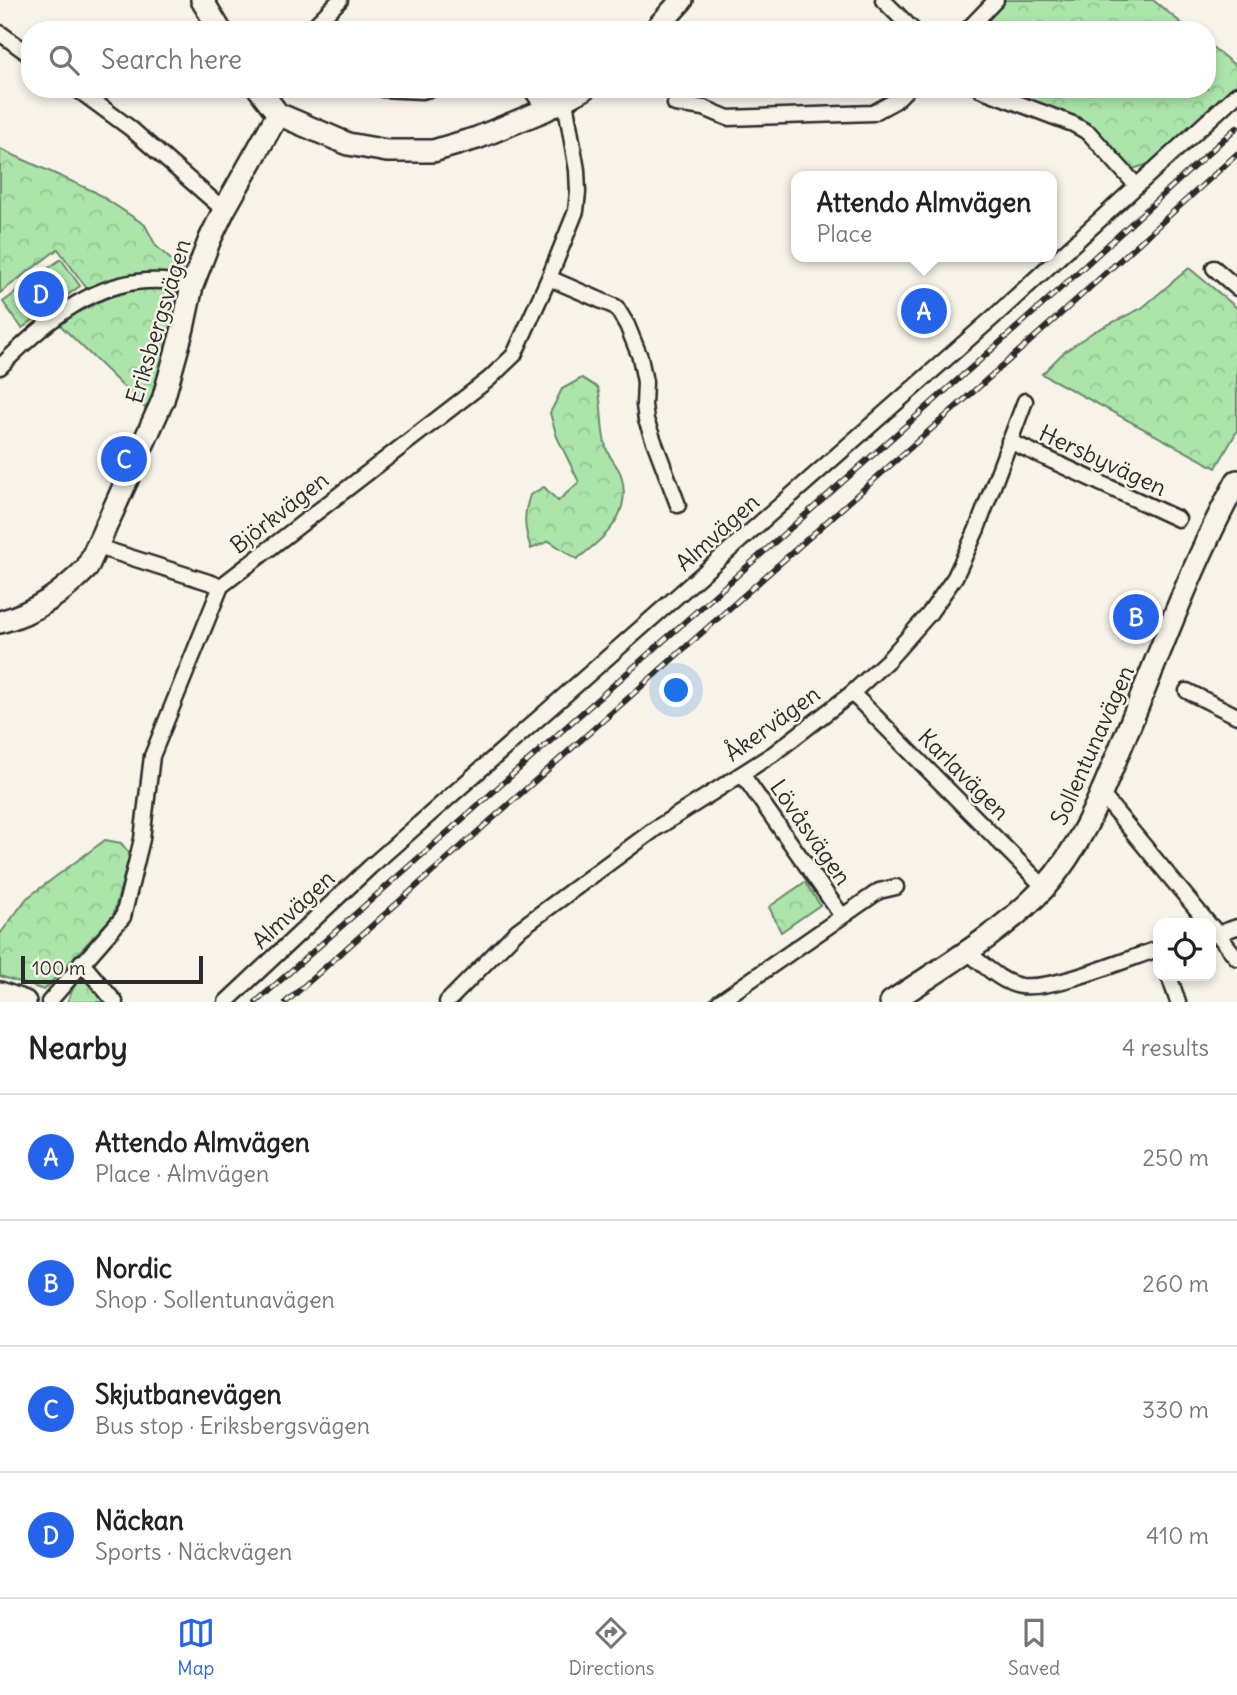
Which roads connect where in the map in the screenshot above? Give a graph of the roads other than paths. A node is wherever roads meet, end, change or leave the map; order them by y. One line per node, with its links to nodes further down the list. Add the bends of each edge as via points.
1 (202, 0): 6 (street)
2 (340, 0): 7 (street)
3 (682, 0): 8 (street)
4 (883, 0): 9 (street)
5 (996, 0): 10 (street)
6 (215, 21)
7 (319, 21)
8 (663, 21)
9 (904, 21)
10 (976, 21)
11 (0, 33): 12 (street)
12 (21, 48)
13 (1237, 94): 24 (street, Almvägen)
14 (89, 98): 25 (street)
15 (266, 98): 23 (street)
16 (537, 98): 22 (street)
17 (570, 98): 20 (street)
18 (898, 98): 21 (street, via 873,113 728,118 704,108)
19 (1004, 98): 24 (street, via 1089,133)
20 (565, 101): 22 (street); 29 (street, Björkvägen, via 578,192 576,211)
21 (674, 104)
22 (545, 110): 23 (street, via 433,150 387,151 348,144)
23 (278, 114): 25 (street, Eriksbergsvägen)
24 (1136, 185): 26 (street, Almvägen)
25 (224, 210): 30 (street, Eriksbergsvägen)
26 (1057, 258)
27 (1053, 262): 63 (street, Almvägen, via 370,867)
28 (1214, 268): 31 (street)
29 (549, 278): 36 (street, via 616,307 627,326 640,357 646,420); 39 (street, Björkvägen, via 514,355 489,379)
30 (192, 286): 32 (street, via 172,280 140,281 99,290 63,312); 38 (street, Eriksbergsvägen, via 163,400)
31 (1237, 288)
32 (0, 367)
33 (1025, 401): 34 (street, Åkervägen)
34 (1009, 441): 37 (street, Hersbyvägen); 42 (street, Åkervägen, via 956,577 889,659)
35 (1234, 493): 45 (street, Sollentunavägen, via 1203,547)
36 (678, 505)
37 (1178, 519)
38 (98, 547): 39 (street); 40 (street, Eriksbergsvägen, via 87,568 58,595 28,613)
39 (221, 586): 56 (street, Björkvägen, via 152,756 142,839 123,917)
40 (0, 622)
41 (1187, 691): 43 (street)
42 (852, 693): 44 (street, Åkervägen); 47 (street, Karlavägen)
43 (1237, 716)
44 (742, 774): 48 (street, Lövåsvägen); 59 (street, Åkervägen, via 654,829 517,931)
45 (1102, 795): 47 (street, Sollentunavägen, via 1084,833); 49 (street)
46 (896, 887): 48 (street, Lövåsvägen, via 879,891)
47 (1044, 887): 53 (street, Sollentunavägen)
48 (842, 916): 64 (street, Lövåsvägen)
49 (1202, 918)
50 (1237, 927): 51 (street)
51 (1216, 930)
52 (1216, 934): 55 (street)
53 (966, 951): 54 (street, via 1020,986 1057,983); 65 (street, Sollentunavägen)
54 (1153, 951)
55 (1237, 958)
56 (81, 962): 61 (street, Björkvägen); 62 (street)
57 (1171, 981): 66 (street)
58 (0, 993): 60 (street)
59 (453, 1000)
60 (25, 1002)
61 (49, 1002)
62 (115, 1002)
63 (226, 1002)
64 (719, 1002)
65 (891, 1002)
66 (1178, 1002)

